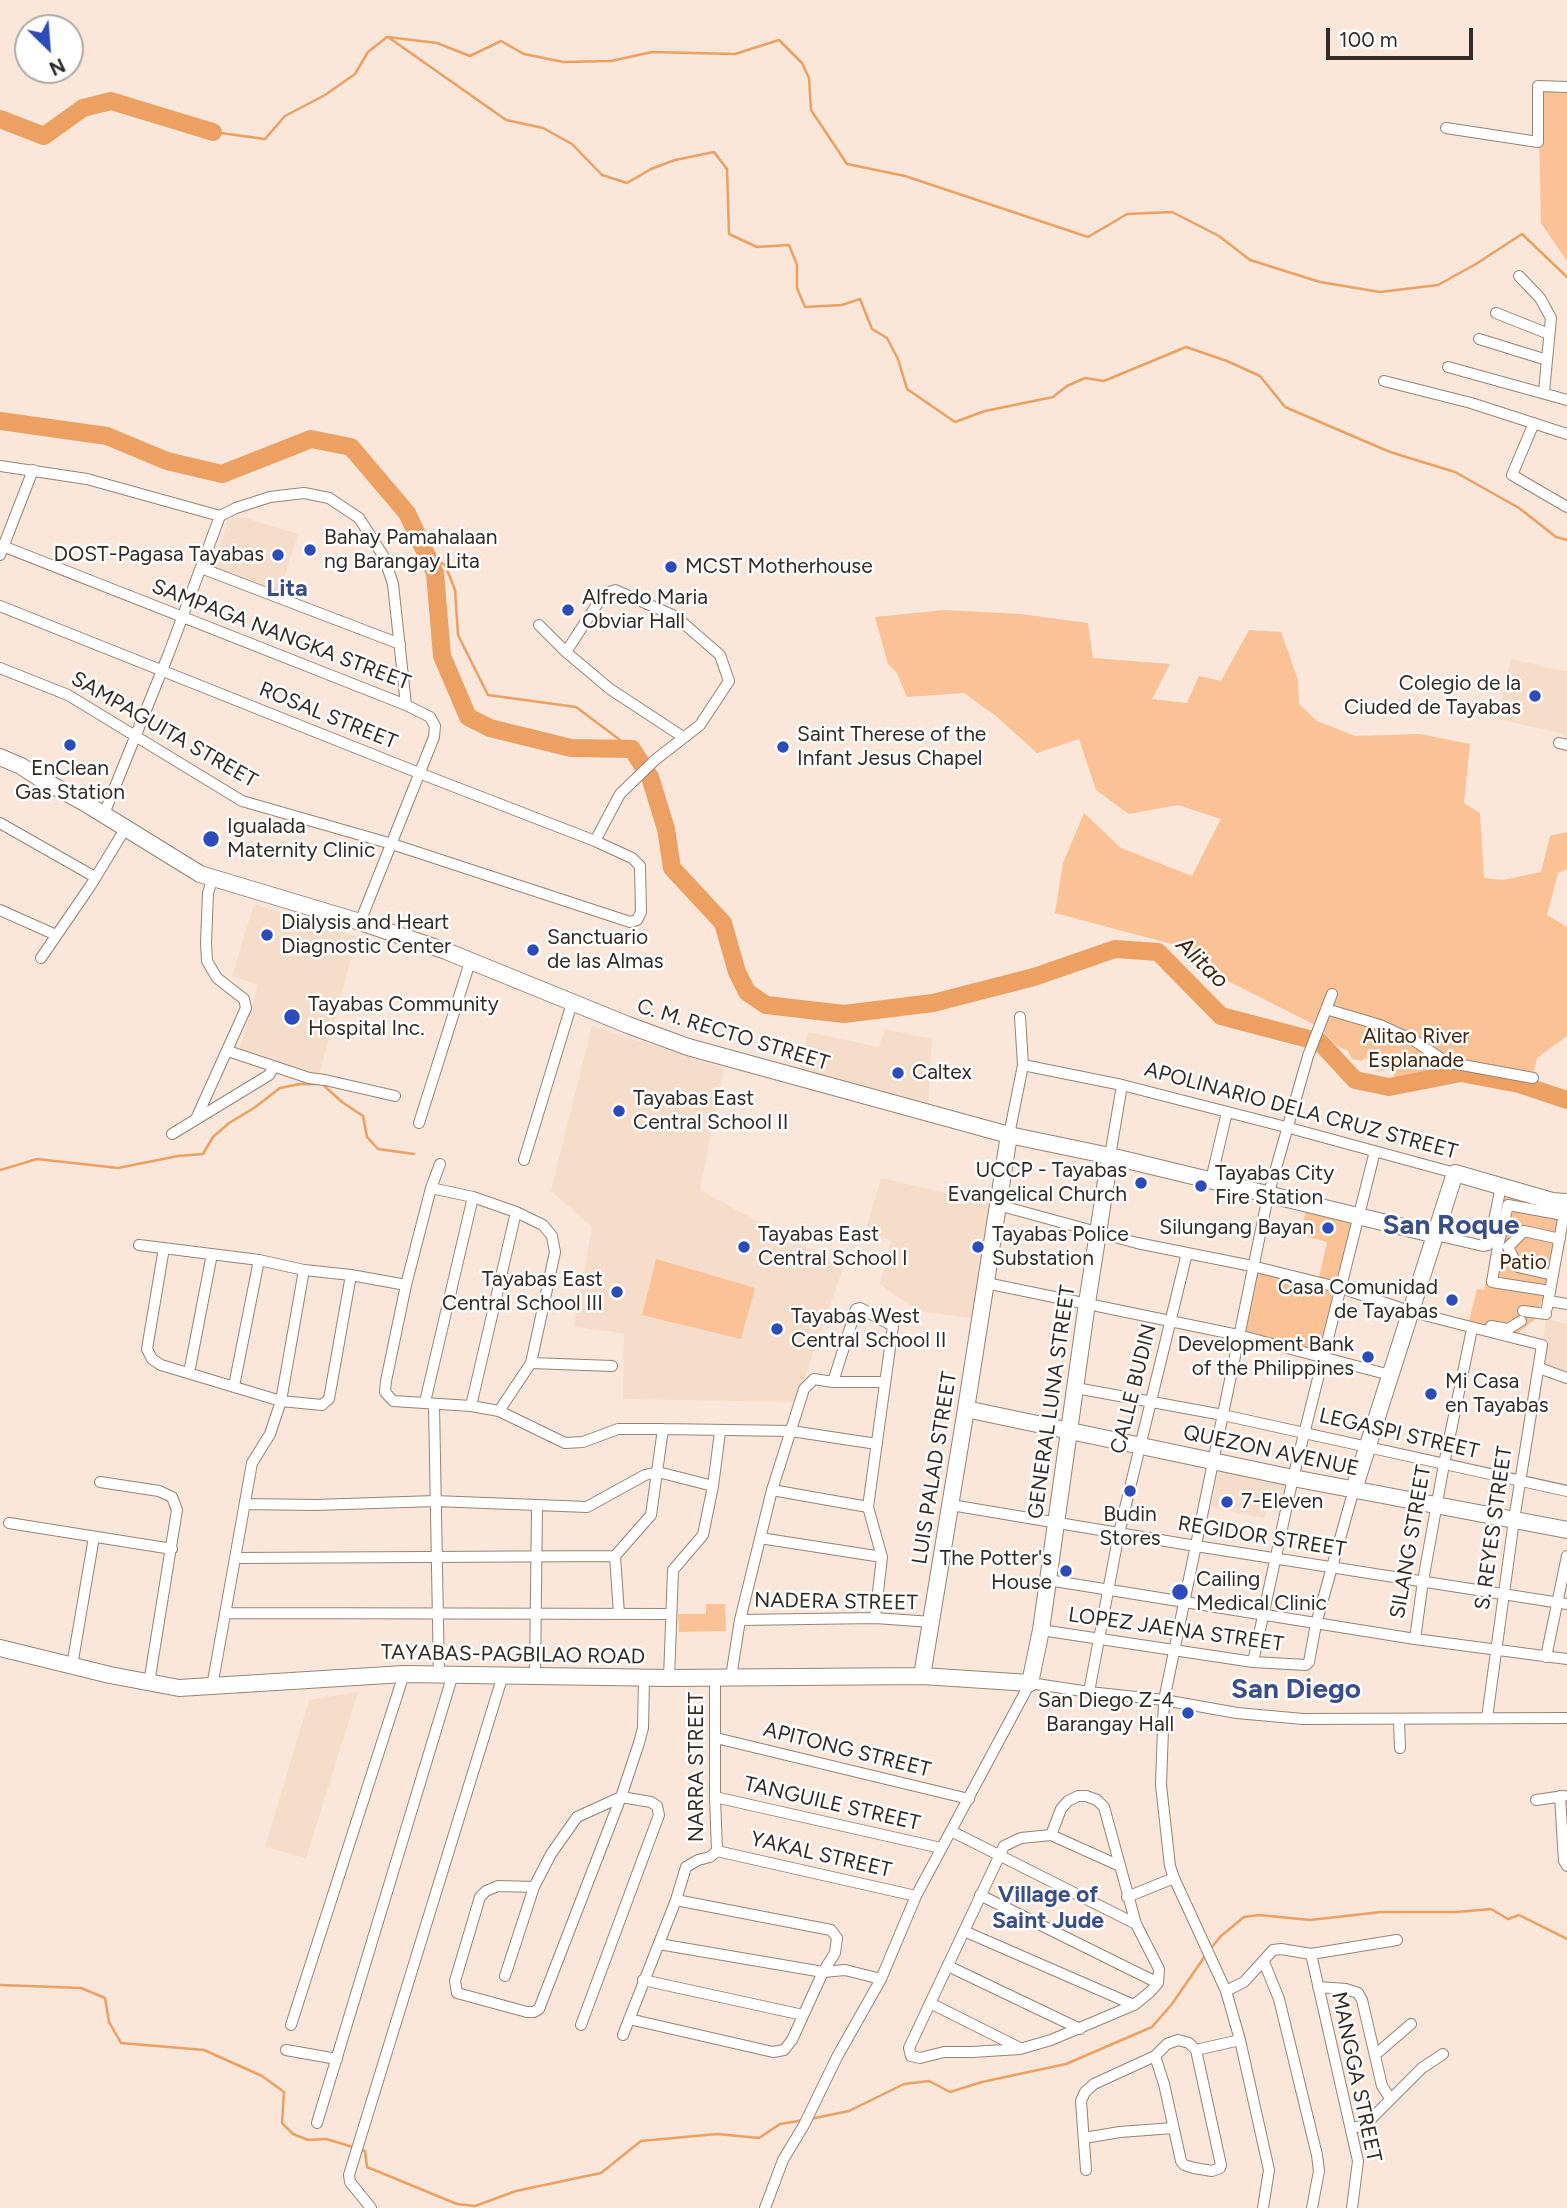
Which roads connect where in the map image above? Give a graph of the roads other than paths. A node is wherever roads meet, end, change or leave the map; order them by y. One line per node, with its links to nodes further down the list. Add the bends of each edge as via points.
1 (1567, 87): 2 (street, via 1538,86 1538,142)
2 (1446, 128)
3 (1519, 276): 5 (street, via 1547,309)
4 (1496, 313): 5 (street)
5 (1549, 334): 7 (street)
6 (1479, 339): 7 (street)
7 (1547, 359): 10 (street)
8 (1448, 367): 10 (street)
9 (1384, 381): 12 (street)
10 (1544, 392): 11 (street)
11 (1567, 400)
12 (1534, 423): 13 (street); 16 (street, via 1512,475)
13 (1567, 434)
14 (0, 466): 15 (street)
15 (33, 470): 17 (street, via 87,479); 18 (street)
16 (1567, 507)
17 (220, 516): 19 (street); 23 (street, via 270,497 304,493 329,498 359,518 384,557 393,584)
18 (1, 549): 21 (street, SAMPAGA NANGKA STREET)
19 (201, 568): 21 (street); 23 (street)
20 (0, 606): 26 (street, ROSAL STREET)
21 (182, 617): 26 (street); 27 (street, SAMPAGA NANGKA STREET)
22 (539, 625): 24 (street)
23 (400, 644): 27 (street)
24 (566, 652): 29 (street, via 610,689); 29 (street, via 603,595 615,590 675,616 720,655 729,681 700,725)
25 (0, 668): 28 (street, SAMPAGUITA STREET, via 68,695)
26 (161, 670): 28 (street); 31 (street, ROSAL STREET)
27 (406, 705): 31 (street, SAMPAGA NANGKA STREET, via 430,717 435,726)
28 (134, 735): 32 (street); 36 (street, SAMPAGUITA STREET, via 242,801)
29 (683, 737): 35 (street, via 620,794)
30 (0, 757): 32 (main road, C. M. RECTO STREET)
31 (419, 774): 35 (street, ROSAL STREET); 36 (street)
32 (104, 814): 34 (main road, C. M. RECTO STREET)
33 (0, 823): 37 (street)
34 (125, 829): 37 (street); 38 (main road, C. M. RECTO STREET)
35 (595, 841): 41 (street, ROSAL STREET, via 640,866 641,912)
36 (392, 844): 40 (street); 41 (street, SAMPAGUITA STREET)
37 (95, 877): 42 (street)
38 (212, 877): 40 (main road, C. M. RECTO STREET); 49 (street, via 207,961 218,978 244,999 246,1007)
39 (0, 910): 42 (street)
40 (360, 922): 44 (main road, C. M. RECTO STREET)
41 (630, 922)
42 (56, 935): 43 (street)
43 (41, 958)
44 (470, 962): 46 (main road, C. M. RECTO STREET); 57 (street)
45 (1332, 994): 47 (street)
46 (572, 1003): 60 (main road, C. M. RECTO STREET, via 688,1046); 63 (street)
47 (1326, 1009): 52 (street, via 1415,1041 1446,1062); 58 (street)
48 (1020, 1017): 50 (street, LUIS PALAD STREET)
49 (228, 1051): 51 (street); 56 (street)
50 (1023, 1065): 53 (street, APOLINARIO DELA CRUZ STREET); 60 (street, LUIS PALAD STREET)
51 (273, 1068): 54 (street); 56 (street, via 269,1075)
52 (1533, 1078)
53 (1122, 1086): 55 (street, APOLINARIO DELA CRUZ STREET); 62 (street, GENERAL LUNA STREET)
54 (395, 1096)
55 (1227, 1112): 58 (street, APOLINARIO DELA CRUZ STREET); 66 (street)
56 (196, 1119): 59 (street)
57 (419, 1124)
58 (1286, 1127): 61 (street, APOLINARIO DELA CRUZ STREET); 69 (street)
59 (172, 1134)
60 (1009, 1135): 62 (main road, C. M. RECTO STREET); 71 (main road, LUIS PALAD STREET)
61 (1375, 1151): 65 (street, APOLINARIO DELA CRUZ STREET); 74 (street)
62 (1110, 1156): 66 (main road, C. M. RECTO STREET); 75 (main road, GENERAL LUNA STREET)
63 (524, 1160)
64 (440, 1164): 68 (street)
65 (1455, 1173): 67 (main road, APOLINARIO DELA CRUZ STREET); 76 (main road)
66 (1211, 1180): 69 (main road, C. M. RECTO STREET)
67 (1501, 1186): 72 (main road, APOLINARIO DELA CRUZ STREET); 79 (street)
68 (431, 1188): 70 (street); 89 (street)
69 (1268, 1196): 74 (main road, C. M. RECTO STREET); 84 (street)
70 (472, 1197): 73 (street); 111 (street)
71 (998, 1205): 75 (street); 88 (main road, LUIS PALAD STREET)
72 (1566, 1207): 77 (street); 79 (street, via 1508,1205)
73 (516, 1212): 99 (street, via 543,1225 552,1236 555,1252); 112 (street)
74 (1359, 1216): 76 (main road, C. M. RECTO STREET); 90 (street)
75 (1097, 1232): 81 (street); 91 (main road, GENERAL LUNA STREET)
76 (1436, 1235): 79 (street, C. M. RECTO STREET); 94 (main road)
77 (1560, 1239): 79 (street, via 1524,1231); 87 (street)
78 (139, 1245): 80 (street)
79 (1496, 1245): 87 (street, via 1518,1267); 92 (street, via 1492,1282)
80 (164, 1248): 82 (street); 102 (street, via 147,1349 161,1365)
81 (1187, 1253): 84 (street); 95 (street, CALLE BUDIN)
82 (212, 1254): 83 (street); 102 (street)
83 (259, 1260): 85 (street); 107 (street)
84 (1252, 1266): 90 (street); 97 (street)
85 (304, 1270): 86 (street); 109 (street)
86 (351, 1275): 89 (street); 109 (street, via 329,1399 322,1405)
87 (1553, 1275): 92 (street)
88 (986, 1283): 91 (street); 113 (main road, LUIS PALAD STREET)
89 (406, 1285): 111 (street, via 386,1392 393,1402)
90 (1341, 1288): 94 (street); 98 (street)
91 (1087, 1303): 95 (street); 108 (main road, GENERAL LUNA STREET)
92 (1548, 1303): 93 (street); 96 (street, via 1508,1329)
93 (1567, 1304)
94 (1412, 1312): 96 (street); 103 (main road)
95 (1171, 1320): 97 (street); 110 (street, CALLE BUDIN)
96 (1472, 1326): 101 (street, S. REYES STREET, via 1542,1345); 125 (street, SILANG STREET)
97 (1238, 1335): 98 (street); 115 (street)
98 (1324, 1358): 103 (street); 120 (street)
99 (531, 1363): 100 (street); 114 (street)
100 (612, 1366)
101 (1539, 1368): 104 (street); 128 (street, S. REYES STREET)
102 (189, 1373): 107 (street)
103 (1390, 1375): 123 (main road)
104 (1567, 1378)
105 (885, 1381): 106 (street); 106 (street, via 893,1326 860,1308 854,1311); 121 (street)
106 (833, 1382): 119 (street, NARRA STREET, via 814,1379 804,1389)
107 (234, 1386): 109 (street)
108 (1076, 1388): 110 (street, LEGASPI STREET); 117 (main road, GENERAL LUNA STREET)
109 (281, 1401): 135 (street, via 270,1434 252,1463)
110 (1151, 1401): 115 (street, LEGASPI STREET); 122 (street, CALLE BUDIN)
111 (430, 1404): 112 (street); 134 (street)
112 (471, 1406): 114 (street)
113 (966, 1409): 117 (main road, QUEZON AVENUE); 136 (main road, LUIS PALAD STREET)
114 (499, 1411): 116 (street, via 565,1443 583,1442 618,1429)
115 (1223, 1415): 120 (street, LEGASPI STREET); 124 (street)
116 (663, 1429): 118 (street); 126 (street)
117 (1069, 1431): 122 (main road, QUEZON AVENUE); 142 (main road, GENERAL LUNA STREET)
118 (720, 1432): 119 (street); 130 (street)
119 (791, 1432): 121 (street); 132 (street, NARRA STREET)
120 (1305, 1433): 123 (street, LEGASPI STREET); 127 (street)
121 (877, 1444): 139 (street)
122 (1140, 1445): 124 (main road, QUEZON AVENUE); 144 (street, CALLE BUDIN)
123 (1368, 1447): 125 (street, LEGASPI STREET); 131 (main road)
124 (1214, 1461): 127 (main road, QUEZON AVENUE); 147 (street)
125 (1444, 1464): 128 (street, LEGASPI STREET); 137 (street, SILANG STREET)
126 (658, 1472): 130 (street); 138 (street, via 587,1507); 149 (street, via 651,1515)
127 (1293, 1478): 131 (main road, QUEZON AVENUE); 155 (street)
128 (1520, 1481): 133 (street, LEGASPI STREET); 140 (street, S. REYES STREET)
129 (100, 1482): 148 (street, via 172,1497 177,1510)
130 (713, 1486): 167 (street, via 703,1535 673,1570)
131 (1354, 1489): 137 (main road, QUEZON AVENUE); 156 (street)
132 (772, 1490): 139 (street); 146 (street, NARRA STREET)
133 (1567, 1491)
134 (435, 1501): 135 (street); 138 (street); 151 (street)
135 (245, 1504): 154 (street)
136 (951, 1505): 142 (street, REGIDOR STREET); 171 (main road, LUIS PALAD STREET)
137 (1437, 1505): 140 (main road, QUEZON AVENUE); 158 (street, SILANG STREET)
138 (537, 1507): 152 (street)
139 (868, 1507): 153 (street)
140 (1514, 1520): 143 (main road, QUEZON AVENUE); 160 (street, S. REYES STREET)
141 (9, 1523): 145 (street)
142 (1056, 1523): 144 (street, REGIDOR STREET); 157 (main road, GENERAL LUNA STREET)
143 (1567, 1530)
144 (1119, 1533): 147 (street, REGIDOR STREET); 159 (street, CALLE BUDIN)
145 (94, 1537): 148 (street); 182 (street)
146 (760, 1538): 153 (street); 170 (street, NARRA STREET)
147 (1196, 1546): 155 (street, REGIDOR STREET); 161 (street)
148 (172, 1549): 191 (street)
149 (615, 1556): 152 (street); 166 (street)
150 (1567, 1556): 162 (street)
151 (437, 1557): 152 (street); 154 (street); 164 (street)
152 (536, 1557): 165 (street)
153 (883, 1557): 169 (street)
154 (234, 1558): 163 (street)
155 (1276, 1558): 156 (street, REGIDOR STREET); 168 (street)
156 (1332, 1567): 158 (street, REGIDOR STREET); 172 (street)
157 (1048, 1580): 159 (street); 173 (main road, GENERAL LUNA STREET)
158 (1423, 1581): 160 (street, REGIDOR STREET); 175 (street, SILANG STREET)
159 (1107, 1591): 161 (street); 174 (street, CALLE BUDIN)
160 (1504, 1593): 162 (street, REGIDOR STREET); 176 (street, S. REYES STREET)
161 (1183, 1602): 168 (street); 178 (street)
162 (1562, 1603): 179 (street)
163 (225, 1613): 164 (street); 193 (street)
164 (438, 1614): 165 (street); 184 (street)
165 (536, 1614): 166 (street); 186 (street)
166 (618, 1614): 167 (street)
167 (670, 1614): 190 (street)
168 (1263, 1615): 172 (street); 181 (street)
169 (874, 1618): 170 (street, NADERA STREET); 171 (street, NADERA STREET)
170 (740, 1620): 188 (street, NARRA STREET)
171 (932, 1622): 187 (main road, LUIS PALAD STREET)
172 (1316, 1624): 175 (street); 181 (street, LOPEZ JAENA STREET, via 1306,1665)
173 (1041, 1630): 174 (street, LOPEZ JAENA STREET); 192 (main road, GENERAL LUNA STREET)
174 (1098, 1638): 178 (street, LOPEZ JAENA STREET); 194 (street, CALLE BUDIN)
175 (1415, 1639): 176 (street)
176 (1496, 1650): 179 (street); 196 (street, S. REYES STREET)
177 (1, 1651): 182 (main road, TAYABAS-PAGBILAO ROAD)
178 (1173, 1651): 181 (street, LOPEZ JAENA STREET); 195 (street)
179 (1546, 1657): 180 (street)
180 (1567, 1659)
181 (1253, 1662)
182 (72, 1666): 191 (main road, TAYABAS-PAGBILAO ROAD)
183 (404, 1674): 184 (main road, TAYABAS-PAGBILAO ROAD); 193 (main road, TAYABAS-PAGBILAO ROAD); 238 (street)
184 (446, 1675): 185 (main road, TAYABAS-PAGBILAO ROAD); 249 (street)
185 (503, 1675): 186 (main road, TAYABAS-PAGBILAO ROAD); 256 (street, via 349,2175)
186 (535, 1675): 189 (main road, TAYABAS-PAGBILAO ROAD)
187 (922, 1676): 188 (main road, TAYABAS-PAGBILAO ROAD); 192 (main road, TAYABAS-PAGBILAO ROAD)
188 (723, 1677): 190 (main road, TAYABAS-PAGBILAO ROAD); 199 (street, NARRA STREET)
189 (644, 1678): 190 (main road, TAYABAS-PAGBILAO ROAD); 202 (street, via 643,1728)
190 (670, 1678)
191 (149, 1683): 193 (main road, TAYABAS-PAGBILAO ROAD)
192 (1030, 1684): 194 (street); 204 (street)
193 (212, 1687)
194 (1089, 1692): 195 (street)
195 (1164, 1700): 198 (street, via 1303,1719); 213 (street, via 1161,1785)
196 (1487, 1718): 197 (street); 198 (street)
197 (1567, 1718)
198 (1399, 1720): 200 (street)
199 (716, 1738): 203 (street, NARRA STREET); 204 (street, APITONG STREET)
200 (1400, 1748)
201 (1563, 1796): 205 (street); 212 (street)
202 (621, 1797): 214 (street, via 577,1817); 214 (street, via 539,2009 527,2012 457,1993 455,1981 480,1897 498,1886); 239 (street, via 651,1802 659,1815)
203 (715, 1797): 208 (street, TANGUILE STREET); 209 (street, NARRA STREET)
204 (969, 1799): 206 (street)
205 (1536, 1800)
206 (951, 1830): 208 (street); 210 (street)
207 (1051, 1835): 210 (street, via 1012,1841); 211 (street); 211 (street, via 1060,1809 1068,1801 1078,1796 1097,1800 1108,1816)
208 (941, 1847): 216 (street)
209 (717, 1851): 216 (street, YAKAL STREET); 218 (street, NARRA STREET, via 687,1867)
210 (998, 1855): 215 (street); 219 (street)
211 (1120, 1866): 217 (street)
212 (1567, 1867)
213 (1174, 1878): 217 (street); 232 (street)
214 (534, 1887): 227 (street)
215 (980, 1895): 220 (street); 230 (street)
216 (916, 1896): 228 (street)
217 (1127, 1897): 219 (street)
218 (676, 1900): 222 (street, NARRA STREET); 226 (street, via 831,1930 837,1938 835,1953)
219 (1136, 1924): 230 (street, via 1159,1969)
220 (964, 1931): 225 (street); 234 (street)
221 (1397, 1940): 223 (street)
222 (659, 1944): 226 (street); 229 (street, NARRA STREET)
223 (1311, 1954): 224 (street, via 1273,1950); 231 (street, MANGGA STREET)
224 (1265, 1962): 232 (street, via 1244,1982); 259 (street, via 1279,1999 1317,2155)
225 (948, 1966): 233 (street); 240 (street)
226 (823, 1972): 228 (street, via 845,1970); 235 (street)
227 (505, 1976)
228 (881, 1979): 257 (street, via 783,2160)
229 (643, 1980): 235 (street); 236 (street, NARRA STREET)
230 (1158, 1983): 234 (street)
231 (1318, 1987): 247 (street, via 1358,1993); 253 (street, MANGGA STREET)
232 (1226, 1991): 242 (street)
233 (930, 2003): 243 (street); 243 (street, via 909,2048 911,2056)
234 (1134, 2005): 240 (street)
235 (803, 2015): 236 (street, via 784,2050 773,2052)
236 (629, 2019): 241 (street, NARRA STREET)
237 (1412, 2024): 247 (street)
238 (291, 2025)
239 (581, 2025)
240 (1080, 2029): 243 (street)
241 (624, 2035)
242 (1240, 2040): 245 (street); 258 (street, via 1269,2170)
243 (1020, 2049)
244 (286, 2050): 249 (street)
245 (1196, 2050): 248 (street, via 1178,2040); 252 (street, via 1220,2168 1212,2171 1184,2165)
246 (1443, 2054): 250 (street)
247 (1375, 2055): 250 (street, via 1382,2086)
248 (1155, 2056): 252 (street); 254 (street, via 1085,2092 1081,2101)
249 (337, 2059): 251 (street)
250 (1390, 2098): 253 (street, via 1362,2126)
251 (317, 2123)
252 (1173, 2128): 254 (street)
253 (1351, 2128): 260 (street, MANGGA STREET, via 1358,2161)
254 (1084, 2138): 255 (street)
255 (1086, 2170)
256 (371, 2208)
257 (765, 2208)
258 (1262, 2208)
259 (1312, 2208)
260 (1352, 2208)

